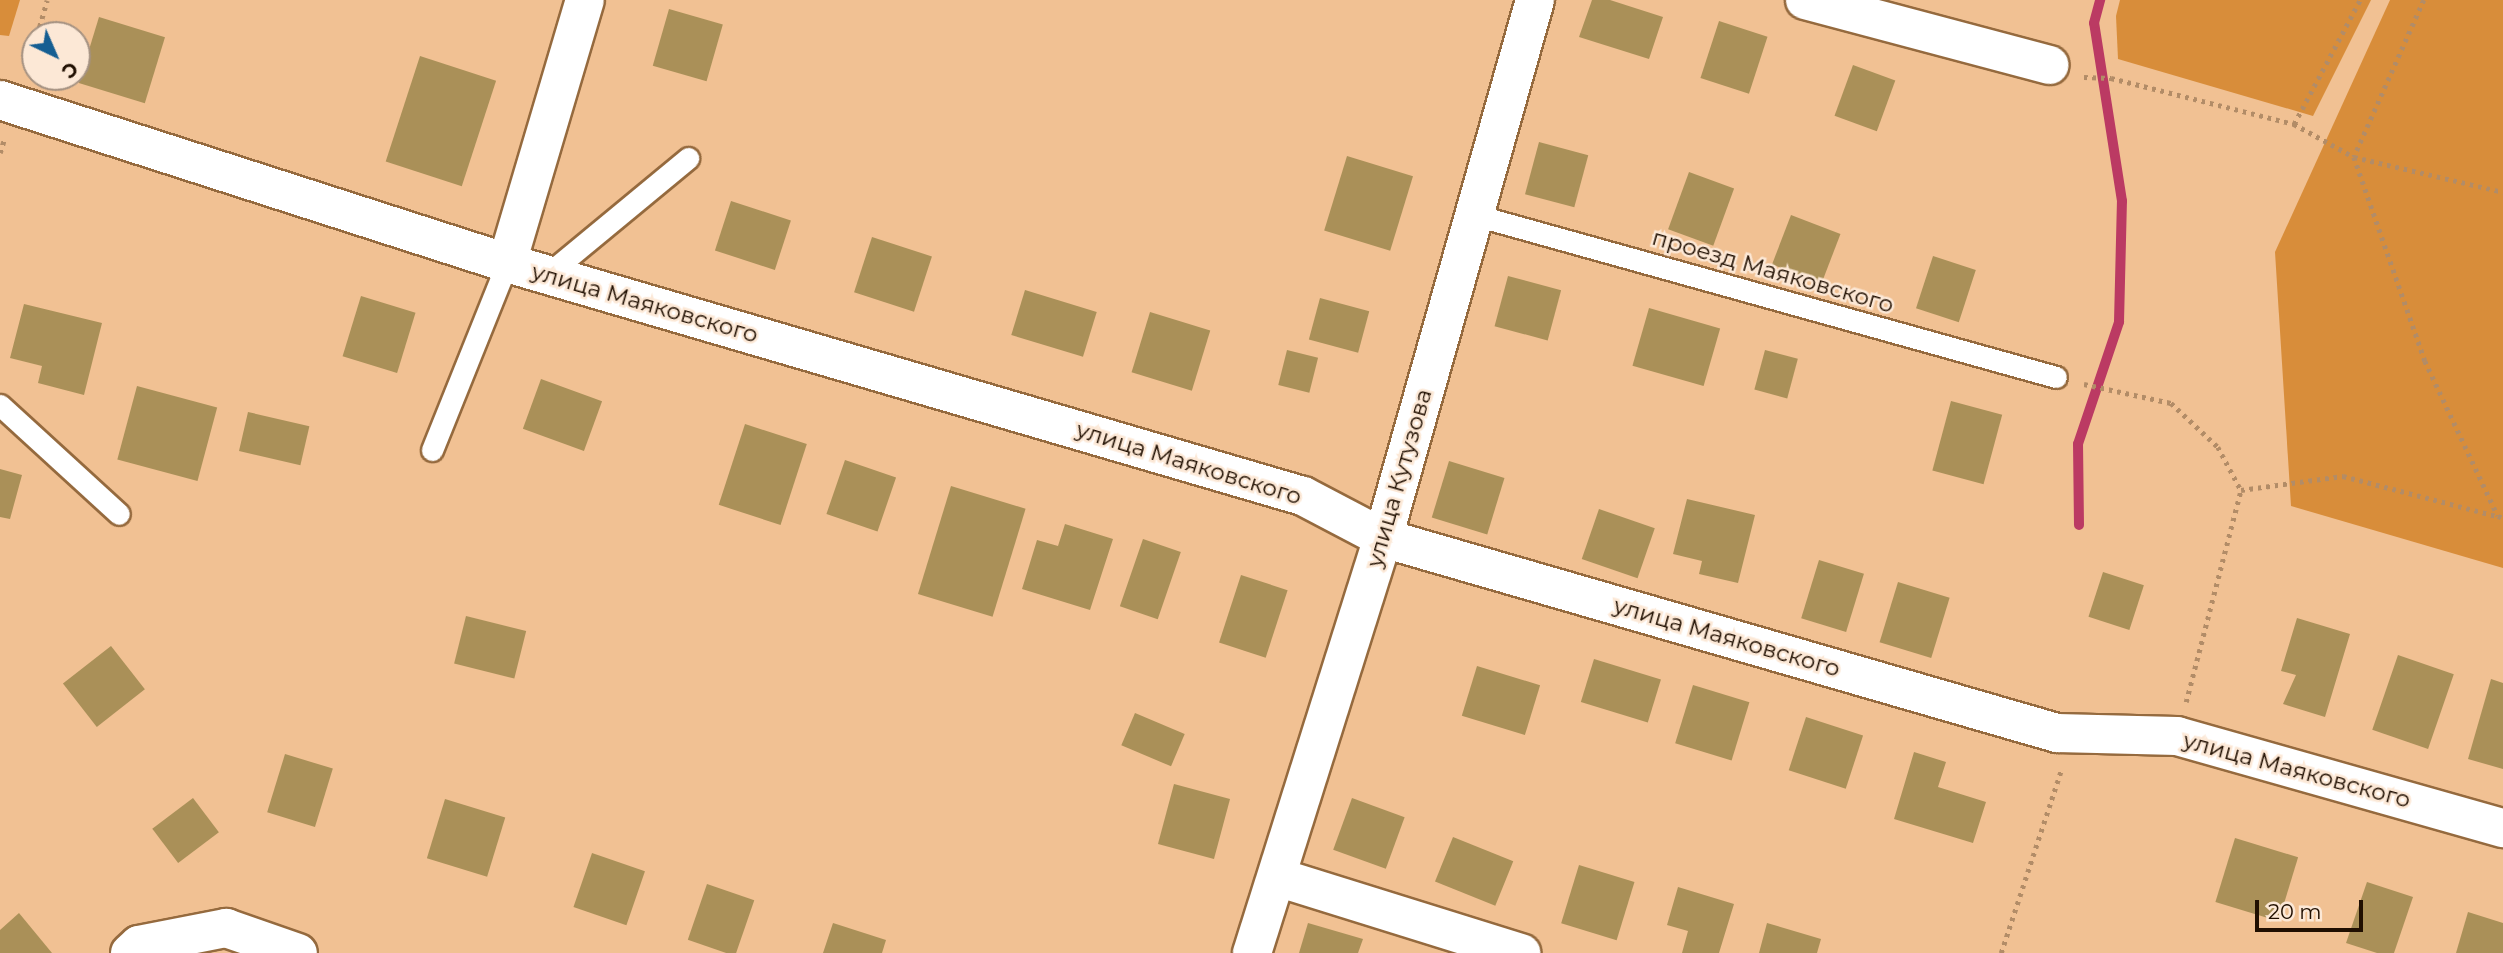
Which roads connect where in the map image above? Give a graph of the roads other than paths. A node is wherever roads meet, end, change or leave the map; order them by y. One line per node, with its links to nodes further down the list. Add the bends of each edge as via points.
1 (584, 0): 8 (street)
2 (1535, 0): 7 (street, улица Кутузова)
3 (1805, 0): 4 (street)
4 (2064, 71)
5 (0, 100): 8 (street, улица Маяковского)
6 (688, 158): 9 (lane)
7 (1475, 215): 10 (lane, проезд Маяковского); 14 (street, улица Кутузова)
8 (507, 263): 9 (street, улица Маяковского); 12 (lane)
9 (548, 274): 14 (street, улица Маяковского, via 1303,496)
10 (2056, 377)
11 (0, 405): 13 (lane)
12 (432, 450)
13 (119, 514)
14 (1383, 538): 15 (street, улица Маяковского, via 2057,733 2177,736); 16 (street, улица Кутузова)
15 (2503, 828)
16 (1277, 877): 19 (street, улица Кутузова); 20 (street)
17 (130, 953): 18 (street, via 139,945 226,928)
18 (298, 953)
19 (1252, 953)
20 (1521, 953)

